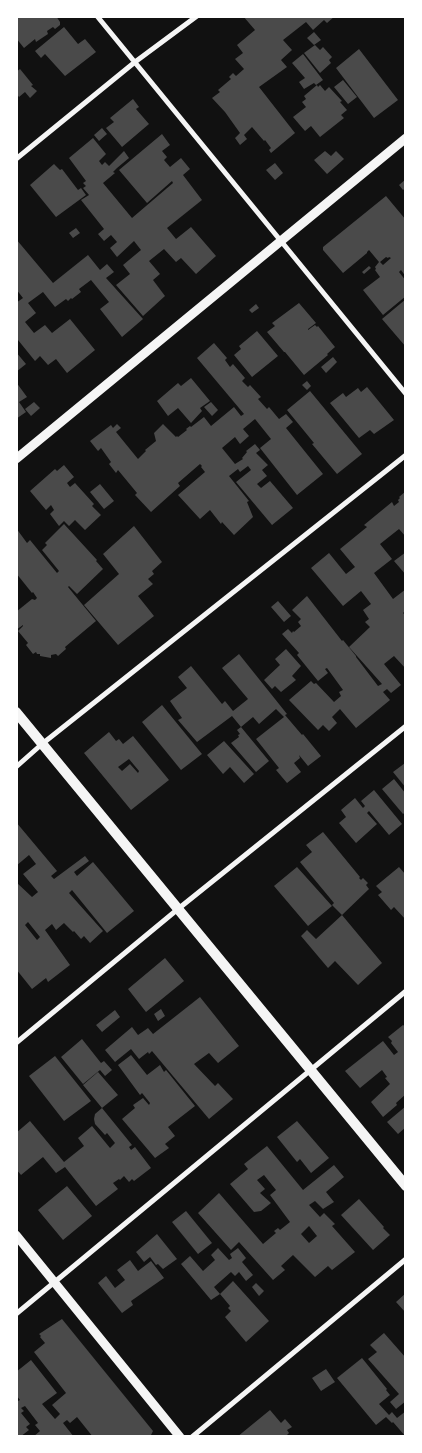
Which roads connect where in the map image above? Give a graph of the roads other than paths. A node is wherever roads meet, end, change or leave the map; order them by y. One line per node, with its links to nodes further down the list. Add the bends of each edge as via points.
1 (97, 16): 3 (street)
2 (197, 16): 3 (street)
3 (135, 62): 5 (street); 6 (street)
4 (406, 138): 6 (street)
5 (16, 159)
6 (280, 240): 7 (street); 9 (street)
7 (406, 394)
8 (406, 455): 12 (street)
9 (16, 459)
10 (16, 712): 12 (main road)
11 (406, 726): 14 (street)
12 (42, 744): 13 (street); 14 (main road)
13 (16, 767)
14 (178, 909): 16 (street); 17 (main road)
15 (406, 991): 17 (street)
16 (16, 1043)
17 (311, 1070): 18 (main road); 21 (street)
18 (406, 1186)
19 (16, 1235): 21 (street)
20 (406, 1259): 24 (street)
21 (54, 1282): 22 (street); 23 (street)
22 (16, 1314)
23 (180, 1437)
24 (192, 1437)

